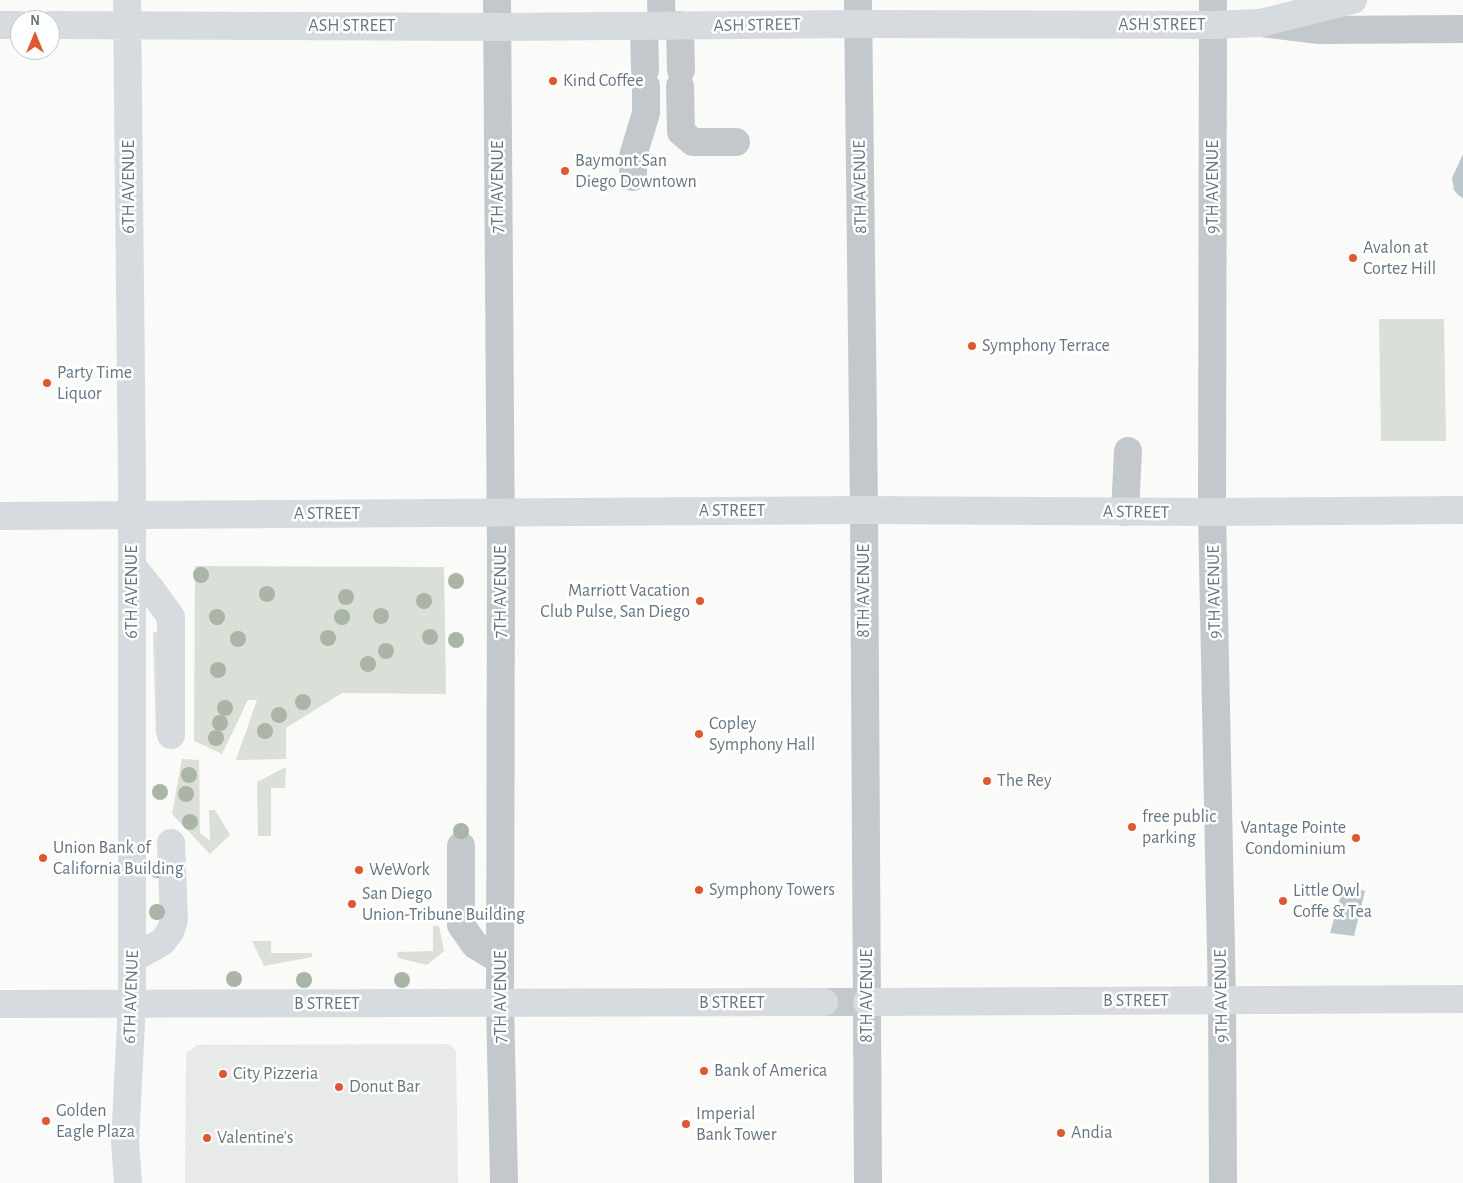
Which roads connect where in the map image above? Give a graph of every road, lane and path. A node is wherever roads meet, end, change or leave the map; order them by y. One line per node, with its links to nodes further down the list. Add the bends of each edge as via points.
1 (497, 0): 9 (street, 7TH AVENUE)
2 (1353, 0): 8 (main road)
3 (858, 12): 4 (main road, ASH STREET); 6 (main road, ASH STREET); 16 (street, 8TH AVENUE)
4 (1213, 12): 8 (main road, ASH STREET); 20 (street, 9TH AVENUE)
5 (128, 13): 7 (main road, ASH STREET); 9 (main road, ASH STREET); 21 (main road, 6TH AVENUE)
6 (662, 19): 9 (main road, ASH STREET); 11 (street, via 645,78); 12 (street, via 681,78)
7 (60, 23)
8 (1260, 23): 10 (street, ASH STREET, via 1319,30)
9 (497, 27): 18 (street, 7TH AVENUE)
10 (1463, 30)
11 (646, 113): 12 (street); 14 (street, via 633,156)
12 (680, 113): 13 (street, via 681,132 694,142)
13 (736, 142)
14 (633, 177)
15 (1128, 451): 19 (street)
16 (864, 510): 18 (main road, A STREET); 19 (main road, A STREET); 32 (street, 8TH AVENUE)
17 (1463, 510): 20 (main road, A STREET)
18 (500, 512): 21 (main road, A STREET); 28 (street, 7TH AVENUE)
19 (1125, 512): 20 (main road, A STREET)
20 (1212, 512): 30 (street, 9TH AVENUE)
21 (132, 514): 22 (main road, A STREET); 23 (main road, 6TH AVENUE)
22 (0, 516)
23 (132, 566): 24 (main road, via 171,617); 27 (main road, 6TH AVENUE)
24 (171, 735)
25 (171, 843): 27 (main road, via 174,920 162,942)
26 (461, 846): 28 (street, via 461,925 475,945)
27 (132, 960): 34 (main road, 6TH AVENUE)
28 (500, 960): 35 (street, 7TH AVENUE)
29 (1463, 999): 30 (main road, B STREET)
30 (1222, 1001): 32 (main road, B STREET); 39 (street, 9TH AVENUE)
31 (824, 1002): 32 (street, B STREET); 35 (main road, B STREET)
32 (867, 1002): 38 (street, 8TH AVENUE)
33 (0, 1004): 34 (main road, B STREET)
34 (132, 1004): 35 (main road, B STREET); 36 (main road, 6TH AVENUE, via 125,1142)
35 (500, 1004): 37 (street, 7TH AVENUE)
36 (128, 1183)
37 (504, 1183)
38 (868, 1183)
39 (1223, 1183)

